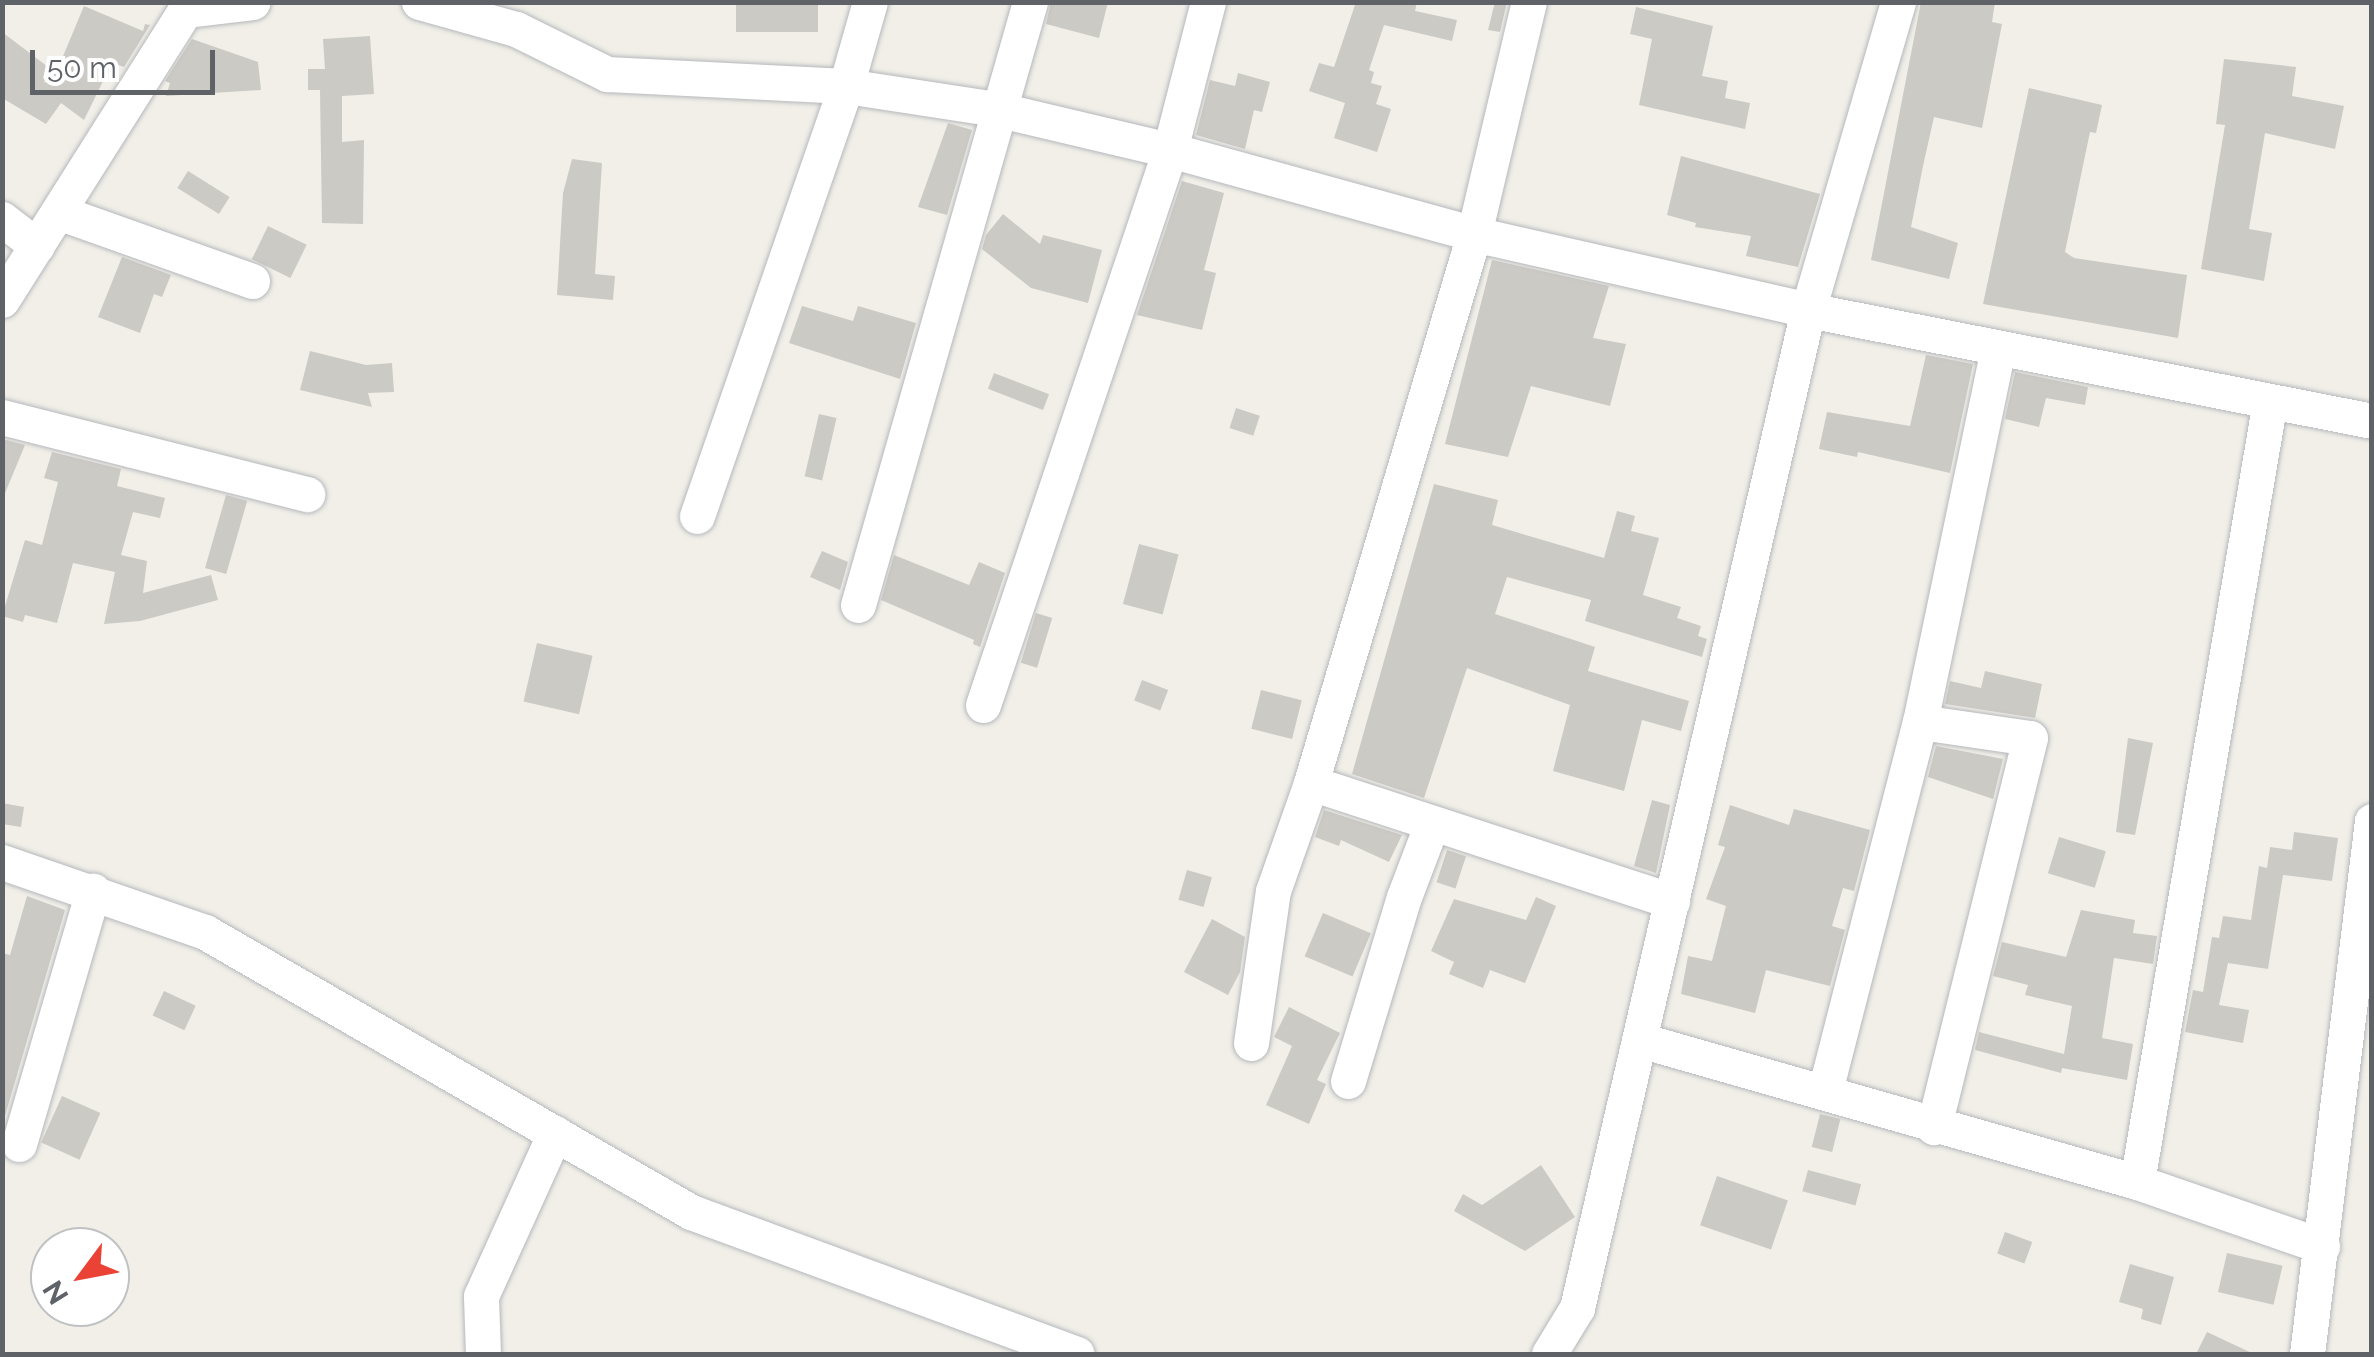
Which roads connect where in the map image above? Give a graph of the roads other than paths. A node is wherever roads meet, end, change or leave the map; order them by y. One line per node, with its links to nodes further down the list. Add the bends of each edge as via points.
1 (253, 2): 11 (street, via 184,10)
2 (419, 2): 8 (street, via 516,29 607,74)
3 (870, 2): 8 (street)
4 (1030, 2): 9 (street)
5 (1208, 2): 10 (street)
6 (1528, 2): 13 (street)
7 (1898, 2): 17 (street)
8 (846, 86): 9 (street); 23 (street)
9 (996, 108): 10 (street); 24 (street)
10 (1170, 150): 13 (street); 25 (street)
11 (58, 212): 14 (street); 15 (street)
12 (2, 219): 14 (street)
13 (1474, 234): 17 (street); 27 (street)
14 (36, 246): 16 (street)
15 (252, 281)
16 (2, 300)
17 (1808, 310): 18 (street); 32 (street)
18 (1998, 348): 19 (street); 26 (street)
19 (2270, 401): 21 (street); 40 (street)
20 (2, 417): 22 (street)
21 (2372, 421)
22 (308, 494)
23 (697, 516)
24 (858, 606)
25 (983, 705)
26 (1920, 722): 36 (street); 37 (street, via 2030,738)
27 (1310, 783): 29 (street); 34 (street, via 1273,891)
28 (2372, 821): 41 (street)
29 (1431, 826): 32 (street); 35 (street)
30 (2, 862): 31 (street)
31 (93, 891): 38 (street, via 205,932); 39 (street)
32 (1672, 901): 33 (street)
33 (1640, 1040): 36 (street); 44 (street, via 1577,1308)
34 (1251, 1042)
35 (1348, 1081)
36 (1824, 1092): 37 (street)
37 (1934, 1127): 40 (street)
38 (555, 1133): 42 (street, via 481,1296); 43 (street, via 691,1212)
39 (19, 1144)
40 (2137, 1182): 41 (street)
41 (2322, 1246): 45 (street)
42 (483, 1354)
43 (1077, 1354)
44 (1549, 1354)
45 (2307, 1354)

